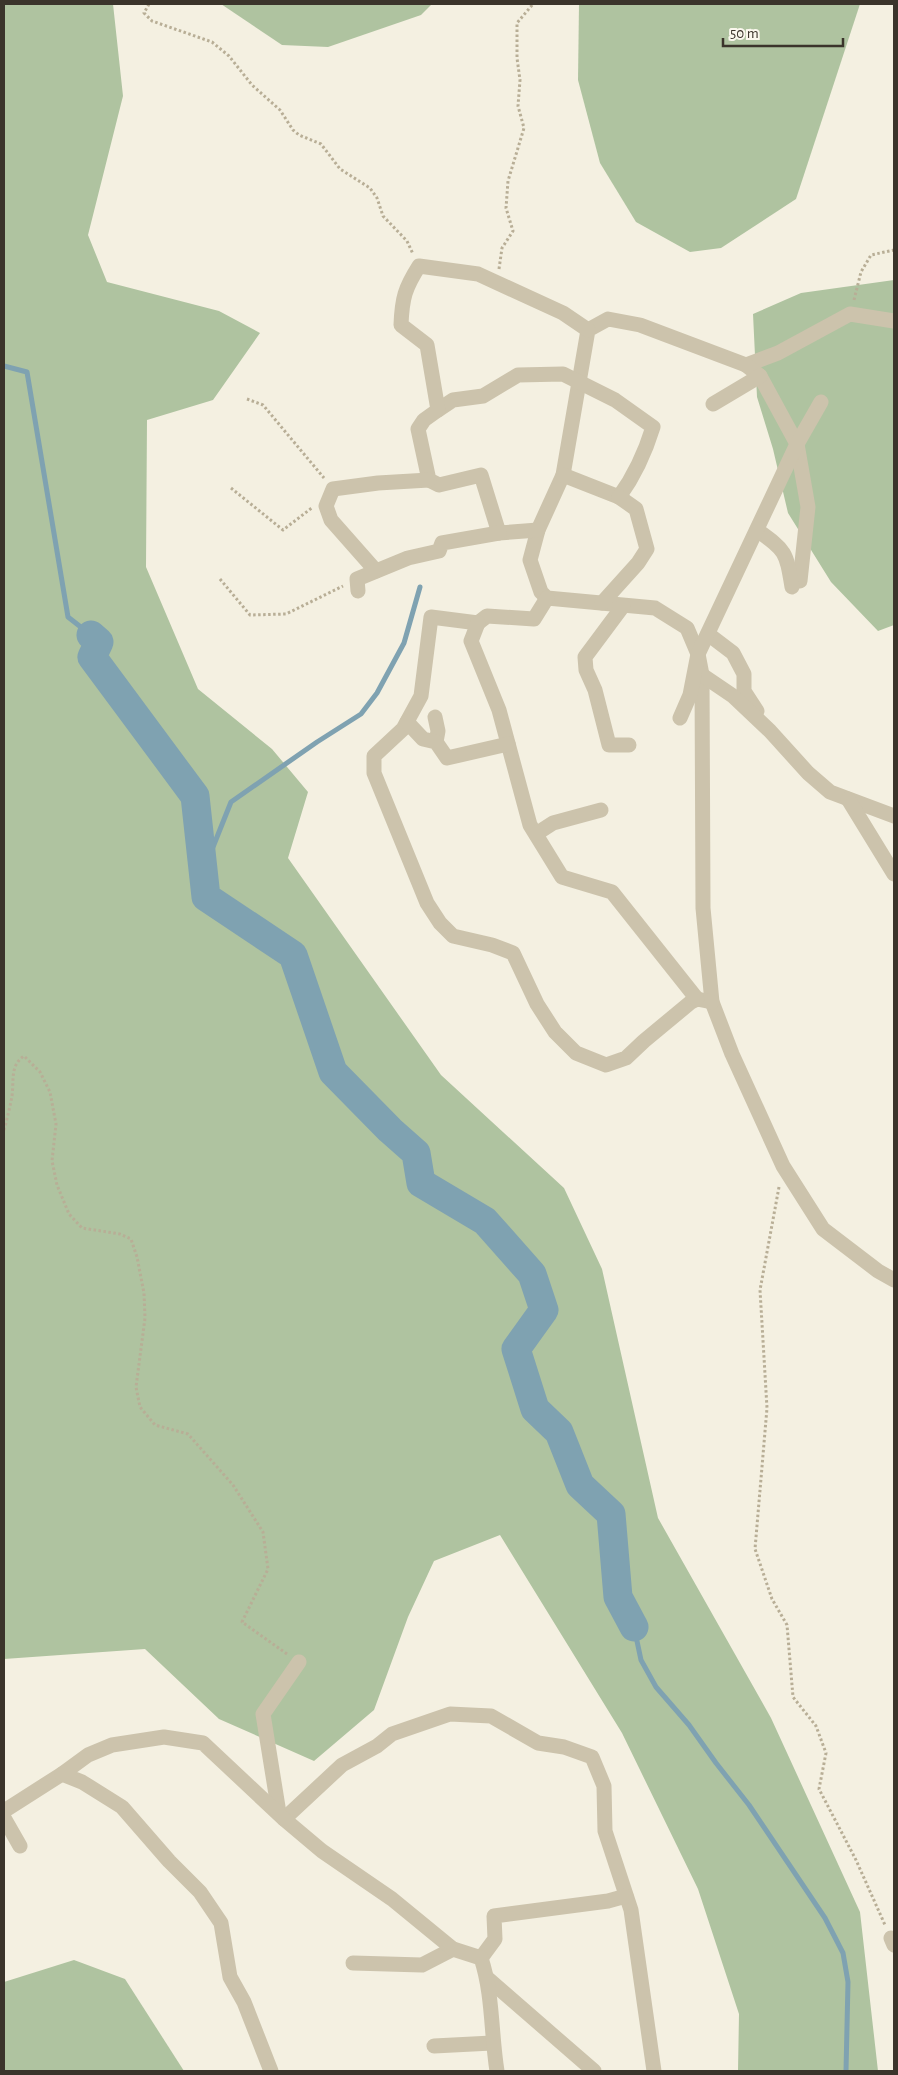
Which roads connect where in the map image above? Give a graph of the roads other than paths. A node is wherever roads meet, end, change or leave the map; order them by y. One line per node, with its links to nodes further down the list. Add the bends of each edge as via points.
1 (894, 321): 3 (street, via 850,314)
2 (588, 330): 3 (street, via 608,319 640,325); 5 (street); 8 (street, via 563,313 478,274 419,266 407,284 401,325 427,344)
3 (746, 365): 4 (street)
4 (760, 376): 7 (street); 9 (street)
5 (579, 382): 8 (street, via 563,374 518,376 483,396 453,400); 10 (street); 12 (street, via 615,400 653,427 644,456)
6 (821, 402): 9 (street)
7 (713, 404)
8 (438, 410): 11 (street, via 418,429)
9 (797, 444): 14 (street); 14 (street, via 808,507 796,584 779,546)
10 (563, 475): 12 (street); 13 (street)
11 (429, 480): 15 (street, via 439,485 482,475); 16 (street, via 378,483 331,494 326,506 331,520)
12 (619, 497): 19 (street, via 636,509 647,549)
13 (538, 530): 15 (street); 18 (street, via 530,560 541,592)
14 (757, 530): 22 (street)
15 (499, 533): 16 (street, via 442,543 439,551 408,558)
16 (376, 572): 17 (street)
17 (358, 585)
18 (547, 598): 19 (street); 21 (street, via 534,619 488,616)
19 (602, 603): 20 (street)
20 (623, 606): 23 (street, via 655,608 687,628); 31 (street, via 585,657 609,745)
21 (478, 623): 27 (street, via 430,616 421,696); 30 (street, via 470,641 499,710)
22 (708, 634): 23 (street); 28 (street, via 733,653 744,674 744,691)
23 (698, 654): 24 (street); 26 (street, via 690,695)
24 (702, 675): 28 (street, via 733,696); 37 (street)
25 (435, 717): 29 (street)
26 (680, 718)
27 (407, 722): 29 (street, via 423,739); 37 (street, via 374,756 374,773 427,904 453,936 513,953 555,1032 576,1053 606,1065 626,1058 691,1002)
28 (770, 732): 32 (street, via 830,792)
29 (436, 742): 30 (street, via 447,758)
30 (508, 744): 35 (street, via 530,825)
31 (629, 745)
32 (848, 799): 34 (street); 36 (street)
33 (601, 810): 35 (street, via 553,824)
34 (894, 816)
35 (536, 834): 37 (street, via 562,877 612,892)
36 (894, 874)
37 (705, 1000): 38 (street, via 783,1166 823,1228)
38 (894, 1280)
39 (299, 1662): 42 (street, via 263,1714)
40 (62, 1774): 41 (street); 42 (street, via 88,1755 112,1745 164,1737 203,1742); 52 (street, via 82,1782 122,1807 169,1862 200,1892 221,1923 230,1977 244,2002)
41 (4, 1811)
42 (282, 1816): 45 (street, via 342,1766 392,1734 450,1714 491,1716 538,1743 564,1747 592,1757 604,1786 605,1831); 46 (street, via 322,1851 392,1899)
43 (4, 1818): 44 (street)
44 (20, 1846)
45 (626, 1896): 47 (street, via 494,1916 495,1939); 55 (street, via 631,1910)
46 (453, 1949): 47 (street); 48 (street, via 422,1965)
47 (481, 1958): 49 (street)
48 (353, 1963)
49 (487, 1978): 50 (street); 54 (street)
50 (492, 2043): 51 (street); 53 (street)
51 (434, 2046)
52 (271, 2071)
53 (497, 2071)
54 (594, 2071)
55 (654, 2071)

